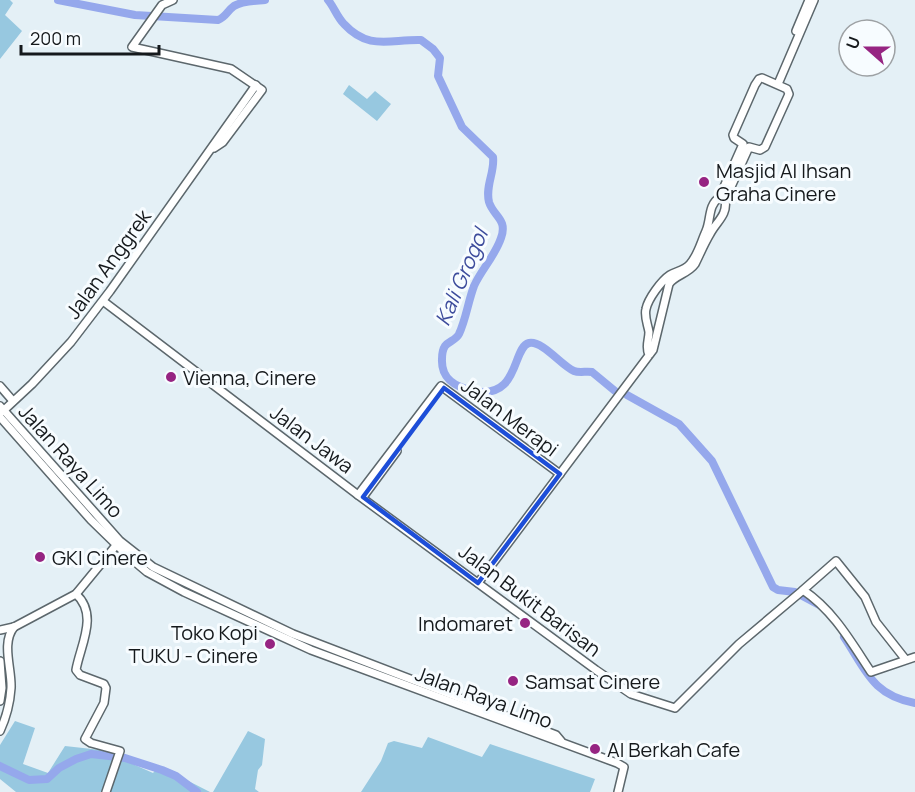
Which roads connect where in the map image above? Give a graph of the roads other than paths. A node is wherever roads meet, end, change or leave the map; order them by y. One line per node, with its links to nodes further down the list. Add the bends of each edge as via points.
1 (173, 0): 8 (street, Jalan Anggrek, via 162,5 132,47 231,69 259,88 223,142 209,151)
2 (809, 0): 4 (street)
3 (814, 0): 4 (street)
4 (776, 83): 5 (street, via 759,79 755,85 733,135); 5 (street, via 789,94 765,147 760,150)
5 (746, 145): 6 (street)
6 (722, 199): 7 (street, via 726,206 723,214); 7 (street, via 715,200)
7 (711, 226): 9 (street, via 691,269 669,284); 9 (street, via 692,261 668,276 647,307)
8 (103, 301): 11 (street, Jalan Anggrek, via 71,342); 14 (street, Jalan Jawa)
9 (649, 355): 13 (street)
10 (0, 386): 11 (street)
11 (12, 399): 12 (street, Jalan Anggrek)
12 (1, 411): 15 (street, Jalan Raya Limo)
13 (560, 474): 14 (street, Jalan Merapi, via 442,387); 16 (street)
14 (361, 496): 16 (street, Jalan Bukit Barisan)
15 (118, 543): 17 (street); 27 (street, Jalan Raya Limo, via 162,572 367,667 556,735 561,741 624,767)
16 (478, 583): 18 (street, Jalan Bukit Barisan, via 625,690 675,708 739,644)
17 (76, 594): 19 (street); 26 (street, via 85,605 87,624 76,670 106,688 104,703 85,740 118,749 120,754)
18 (799, 594): 22 (street, via 825,607 871,672); 22 (street, via 836,561)
19 (14, 627): 20 (street); 25 (street, via 8,636 11,689)
20 (0, 630)
21 (915, 657): 22 (street)
22 (906, 660)
23 (0, 661): 24 (street)
24 (0, 700)
25 (0, 731)
26 (106, 792)
27 (618, 792)

